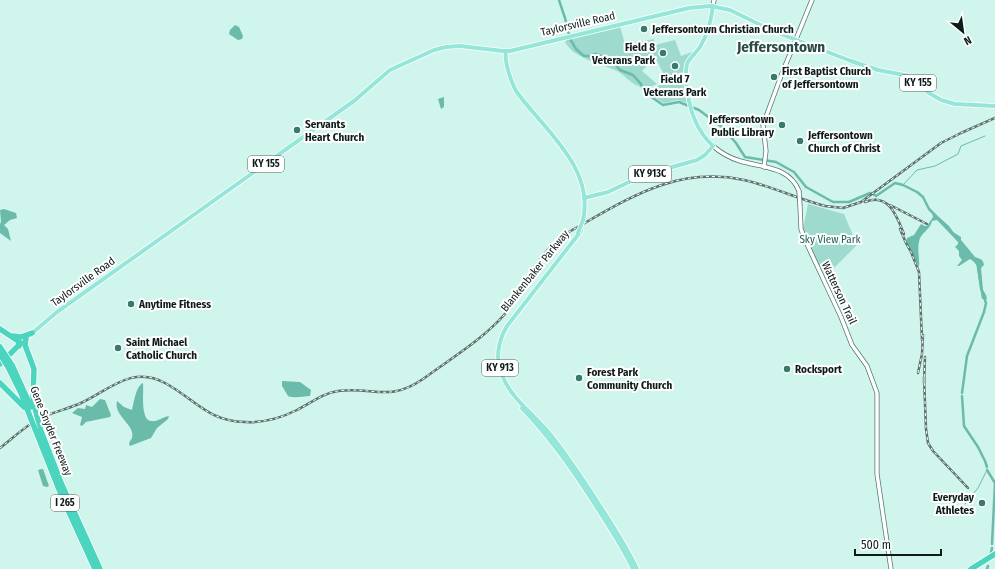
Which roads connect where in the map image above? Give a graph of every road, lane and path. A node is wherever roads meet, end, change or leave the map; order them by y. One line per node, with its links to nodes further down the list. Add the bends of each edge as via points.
1 (714, 0): 3 (main road)
2 (812, 0): 4 (main road)
3 (713, 6): 4 (main road, Taylorsville Road / KY 155, via 734,11); 5 (main road, Taylorsville Road / KY 155, via 689,8); 7 (main road, via 706,35 686,68 690,106 703,136)
4 (796, 40): 6 (main road, Taylorsville Road / KY 155, via 865,66 910,76 933,96 946,102); 8 (main road, via 763,125)
5 (506, 51): 9 (main road, Blankenbaker Parkway / KY 913, via 517,90 571,155 581,175); 12 (main road, Taylorsville Road / KY 155, via 466,46 446,47 392,68 356,100 57,312)
6 (995, 106)
7 (713, 146): 8 (main road, Watterson Trail, via 734,159); 9 (main road, KY 913C, via 696,160 644,175 608,192)
8 (765, 162): 31 (main road, Watterson Trail, bridge, via 787,175 798,191 801,229 806,242 852,344 867,366 877,393 877,474)
9 (585, 198): 10 (main road, Blankenbaker Parkway / KY 913, bridge, via 584,219)
10 (579, 232): 29 (main road, Blankenbaker Parkway / KY 913, via 504,326 499,336 496,365 506,389 564,457); 30 (main road, Blankenbaker Parkway / KY 913, via 576,240 506,326 499,345 499,363 508,388 568,457)
11 (0, 329): 13 (highway)
12 (32, 333): 13 (highway, via 19,337); 14 (main road, Taylorsville Road / KY 155)
13 (8, 334): 15 (highway)
14 (26, 338): 15 (main road, Taylorsville Road / KY 155); 18 (highway, via 25,345)
15 (20, 344): 18 (highway); 19 (highway, Taylorsville Road / KY 155)
16 (0, 347): 17 (highway, Gene Snyder Freeway / I 265)
17 (2, 354): 23 (highway, Gene Snyder Freeway / I 265, bridge)
18 (29, 356): 23 (highway, via 34,374)
19 (0, 364)
20 (0, 383): 22 (highway)
21 (0, 386): 22 (highway)
22 (12, 395): 23 (highway, via 23,404)
23 (33, 418): 24 (highway, Gene Snyder Freeway / I 265, bridge)
24 (38, 430): 27 (highway, Gene Snyder Freeway / I 265, via 64,502); 28 (highway, Gene Snyder Freeway / I 265)
25 (995, 554): 32 (highway)
26 (995, 558): 33 (highway)
27 (95, 569)
28 (100, 569)
29 (633, 569)
30 (637, 569)
31 (891, 569)
32 (971, 569)
33 (978, 569)

